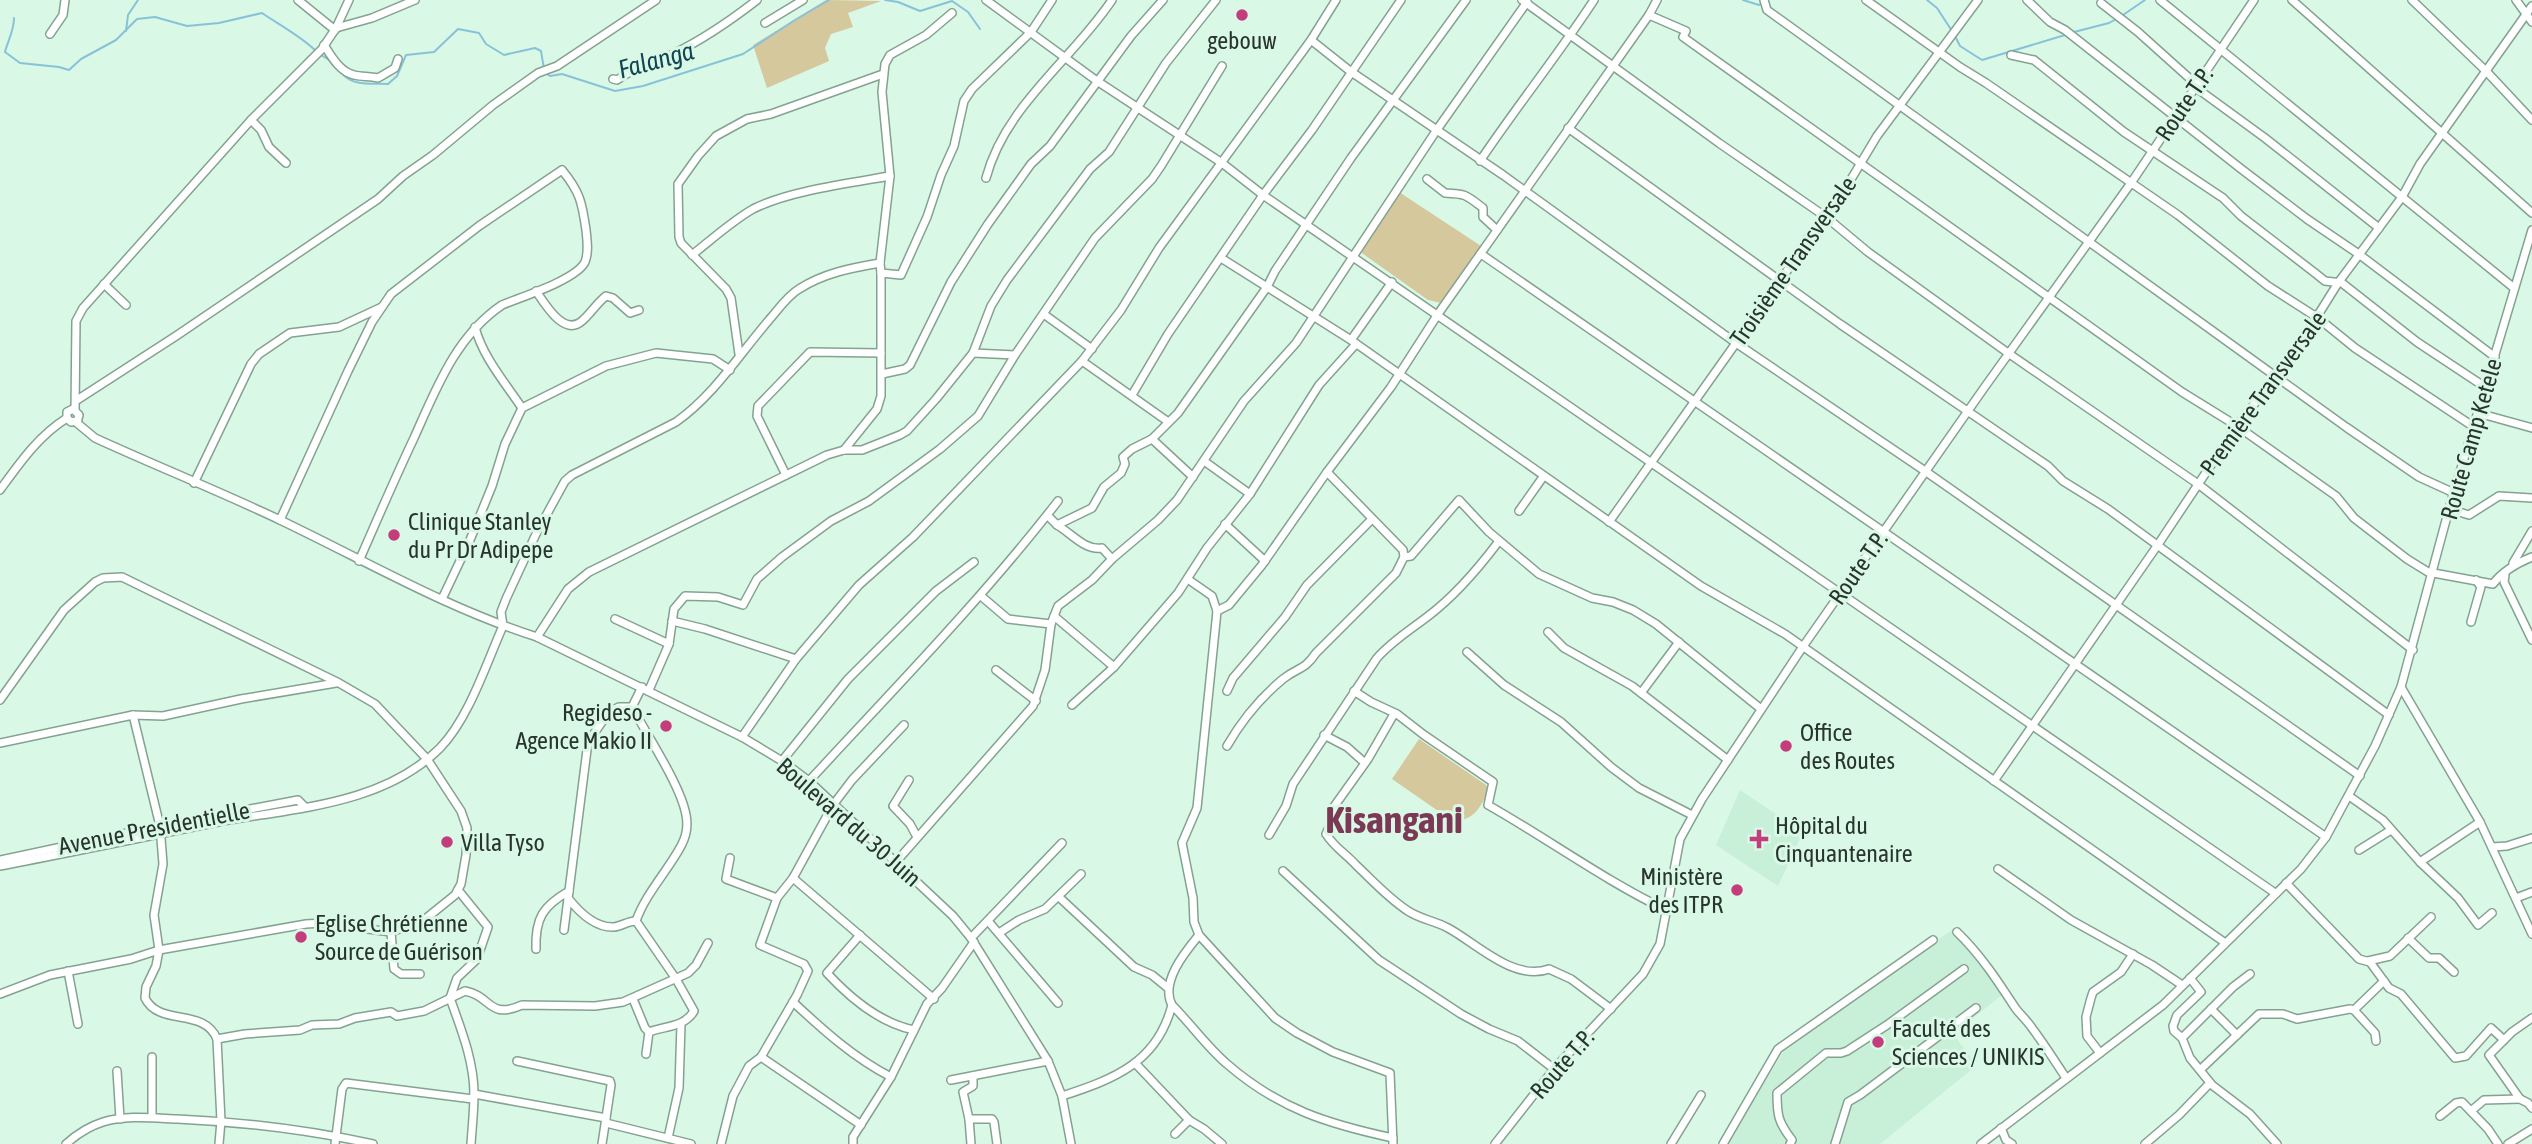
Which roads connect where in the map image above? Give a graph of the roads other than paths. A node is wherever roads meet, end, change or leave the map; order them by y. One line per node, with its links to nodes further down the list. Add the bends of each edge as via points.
1 (65, 0): 38 (street, via 63,15)
2 (298, 0): 36 (street)
3 (349, 0): 36 (street)
4 (415, 0): 36 (street)
5 (656, 0): 124 (street, via 493,105 378,199)
6 (757, 0): 52 (street, via 717,32)
7 (803, 0): 35 (street)
8 (986, 0): 27 (street)
9 (1052, 0): 37 (street)
10 (1112, 0): 45 (street)
11 (1163, 0): 53 (street)
12 (1216, 0): 57 (street)
13 (1336, 0): 40 (street)
14 (1401, 0): 49 (street)
15 (1466, 0): 55 (street)
16 (1594, 0): 39 (street)
17 (1657, 0): 32 (street)
18 (1866, 0): 43 (street)
19 (1978, 0): 43 (street, Troisième Transversale)
20 (2027, 0): 58 (street)
21 (2160, 0): 42 (street)
22 (2254, 0): 42 (street, Route T.P.)
23 (2291, 0): 64 (street)
24 (2412, 0): 50 (street)
25 (2516, 0): 33 (street)
26 (1526, 1): 39 (street); 62 (street)
27 (998, 3): 37 (street)
28 (1765, 3): 56 (street, via 1768,10)
29 (2101, 3): 54 (street)
30 (2532, 6): 33 (street, Première Transversale)
31 (952, 13): 51 (street, via 926,35 890,55)
32 (1649, 15): 48 (street); 67 (street, via 1686,31 1683,37)
33 (2526, 15): 34 (street); 50 (street, Première Transversale)
34 (2532, 22)
35 (765, 23)
36 (335, 29): 41 (street)
37 (1031, 32): 45 (street); 91 (street, via 968,95 954,146 901,275)
38 (50, 34)
39 (1570, 36): 48 (street); 66 (street)
40 (1311, 40): 49 (street); 69 (street)
41 (323, 47): 46 (street, via 355,76 378,78 395,68); 59 (street)
42 (2220, 49): 54 (street, Route T.P.); 76 (street)
43 (1939, 51): 56 (street, Troisième Transversale); 73 (street)
44 (2011, 55): 65 (street, via 2034,60)
45 (1065, 57): 53 (street); 71 (street, via 1014,119 992,153)
46 (398, 59)
47 (1222, 66): 63 (street)
48 (1613, 66): 61 (street); 78 (street)
49 (1350, 71): 55 (street); 75 (street)
50 (2486, 71): 60 (street); 64 (street, Première Transversale)
51 (883, 74): 70 (street); 86 (street, via 747,119 716,136 678,184 679,237)
52 (613, 79)
53 (1097, 80): 57 (street); 119 (street, via 988,224 951,282 910,365)
54 (2196, 86): 58 (street, Route T.P.); 80 (street)
55 (1395, 100): 62 (street); 79 (street)
56 (1901, 106): 67 (street, Troisième Transversale); 83 (street)
57 (1138, 107): 63 (street); 111 (street, via 1109,152 1090,169 1007,280 991,306)
58 (2174, 116): 65 (street, Route T.P.); 87 (street)
59 (251, 120): 68 (street); 95 (street)
60 (2532, 120)
61 (1568, 128): 74 (street); 92 (street)
62 (1436, 131): 66 (street); 88 (street)
63 (1178, 134): 69 (street); 104 (street, via 1152,179 1095,238)
64 (2442, 134): 76 (street, Première Transversale); 77 (street)
65 (2152, 150): 73 (street, Route T.P.); 94 (street, via 2223,198 2325,281)
66 (1480, 161): 74 (street)
67 (1861, 162): 78 (street, Troisième Transversale); 99 (street)
68 (286, 163)
69 (1222, 163): 75 (street); 110 (street)
70 (890, 176): 86 (street, via 756,207); 90 (street)
71 (986, 177)
72 (1427, 179): 81 (street, via 1447,194 1466,195 1483,208 1485,219)
73 (2131, 183): 83 (street, Route T.P.); 106 (street)
74 (1524, 191): 81 (street); 109 (street)
75 (1262, 195): 79 (street); 89 (street)
76 (2402, 197): 80 (street, Première Transversale); 97 (street)
77 (2532, 213)
78 (1826, 217): 92 (street, Troisième Transversale); 113 (street)
79 (1307, 223): 88 (street); 96 (street)
80 (2379, 228): 87 (street, Première Transversale)
81 (1497, 230): 84 (street)
82 (2532, 230): 85 (street, Route Camp Ketele)
83 (2090, 241): 99 (street, Route T.P.); 121 (street)
84 (1481, 254): 103 (street); 125 (street)
85 (2529, 254): 97 (street, Route Camp Ketele)
86 (692, 255): 114 (street, via 731,298)
87 (2360, 255): 94 (street, Première Transversale); 116 (street)
88 (1353, 256): 93 (street); 105 (street)
89 (1221, 258): 96 (street); 123 (street)
90 (880, 263): 91 (street); 114 (street, Avenue Presidentielle, via 841,269 798,289)
91 (881, 273): 112 (street)
92 (1781, 279): 109 (street, Troisième Transversale); 128 (street)
93 (1392, 282): 103 (street); 108 (street)
94 (2338, 283): 106 (street, Première Transversale); 122 (street)
95 (104, 284): 100 (street); 124 (street, via 76,321)
96 (1266, 287): 105 (street); 131 (street, via 1190,397)
97 (2514, 288): 116 (street, Route Camp Ketele)
98 (536, 290): 101 (street, via 579,270 588,249 580,196 562,170 400,285); 102 (street, via 567,326 582,322 606,296 630,313); 107 (street, via 502,305)
99 (2049, 297): 113 (street, Route T.P.); 133 (street)
100 (126, 305)
101 (383, 306): 145 (street, via 338,327 290,333 259,354); 156 (street)
102 (639, 310)
103 (1438, 314): 120 (street); 139 (street)
104 (1045, 315): 110 (street); 115 (street)
105 (1315, 316): 108 (street); 138 (street, via 1244,401)
106 (2318, 318): 121 (street, Première Transversale); 134 (street)
107 (475, 327): 126 (street); 167 (street, via 444,373)
108 (1353, 342): 120 (street); 149 (street, via 1319,385)
109 (1736, 343): 125 (street, Troisième Transversale); 140 (street)
110 (1092, 349): 117 (street)
111 (974, 352): 115 (street); 137 (street, via 907,431 862,450)
112 (881, 353): 119 (street); 142 (street, via 810,352 758,406 757,416)
113 (2008, 353): 128 (street, Route T.P.); 146 (street)
114 (739, 354): 118 (street, Avenue Presidentielle)
115 (1015, 355): 182 (street, via 978,416 869,501 802,541 757,579 743,605 718,597 685,596 674,608)
116 (2495, 357): 122 (street, Route Camp Ketele)
117 (1082, 361): 123 (street); 194 (street, via 913,537 859,584)
118 (730, 370): 126 (street, via 713,359 656,353 607,366); 185 (street, Avenue Presidentielle, via 676,422 565,481 506,599 501,611)
119 (882, 374): 137 (street, via 877,409)
120 (1399, 374): 141 (street); 144 (street)
121 (2276, 377): 133 (street, Première Transversale); 148 (street, via 2420,477)
122 (2485, 387): 129 (street, Route Camp Ketele)
123 (1132, 395): 131 (street)
124 (77, 400): 127 (street)
125 (1695, 401): 139 (street, Troisième Transversale); 160 (street)
126 (522, 408): 177 (street)
127 (75, 410): 130 (street, via 67,412); 132 (street)
128 (1967, 411): 140 (street, Route T.P.); 163 (street)
129 (2478, 413): 134 (street, Route Camp Ketele); 135 (street)
130 (67, 418): 132 (street, Boulevard du 30 Juin); 147 (street, via 48,431)
131 (1167, 421): 136 (street)
132 (77, 424): 145 (street, Boulevard du 30 Juin, via 95,438)
133 (2237, 426): 146 (street, Première Transversale); 171 (street, via 2336,496 2354,518 2407,559)
134 (2474, 427): 148 (street, Route Camp Ketele)
135 (2532, 428)
136 (1152, 439): 143 (street); 159 (street, via 1123,457 1121,473 1104,487 1092,508)
137 (844, 450): 142 (street)
138 (1204, 461): 143 (street); 149 (street)
139 (1652, 462): 157 (street, Troisième Transversale); 175 (street)
140 (1925, 471): 160 (street, Route T.P.); 178 (street)
141 (1326, 472): 155 (street); 168 (street)
142 (786, 475): 187 (street, via 589,572 568,589)
143 (1193, 477): 166 (street, via 1158,520)
144 (1543, 477): 153 (street); 157 (street)
145 (194, 483): 156 (street, Boulevard du 30 Juin)
146 (2198, 484): 163 (street, Première Transversale); 192 (street)
147 (1, 486)
148 (2454, 494): 152 (street, Route Camp Ketele)
149 (1250, 495): 158 (street)
150 (2532, 498): 152 (street, via 2499,496 2469,515)
151 (1058, 501): 154 (street)
152 (2449, 509): 171 (street, Route Camp Ketele)
153 (1519, 511)
154 (1048, 516): 159 (street); 176 (street)
155 (1372, 519): 164 (street); 201 (street, via 1307,585)
156 (280, 520): 167 (street, Boulevard du 30 Juin)
157 (1609, 522): 191 (street)
158 (1225, 524): 168 (street); 173 (street)
159 (1057, 525): 166 (street, via 1094,550 1102,548)
160 (1883, 531): 175 (street, Route T.P.); 195 (street)
161 (2532, 531): 170 (street)
162 (1499, 541): 164 (street, via 1459,500 1411,556); 189 (street, via 1551,581 1633,610); 202 (street, via 1443,604 1390,643)
163 (2157, 547): 178 (street, Première Transversale); 211 (street)
164 (1405, 557): 217 (street, via 1396,573 1309,664 1259,701)
165 (2532, 557): 170 (street)
166 (1112, 559): 180 (street, via 1058,606)
167 (359, 561): 177 (street, Boulevard du 30 Juin)
168 (1265, 561): 179 (street, via 1229,605)
169 (974, 562): 220 (street, via 936,591 848,679)
170 (2513, 565): 172 (street)
171 (2433, 573): 174 (street); 192 (street, Route Camp Ketele)
172 (2505, 575): 174 (street, via 2493,584); 188 (street, via 2504,582)
173 (1189, 580): 179 (street, via 1212,596); 196 (street)
174 (2475, 580): 183 (street, via 2481,587)
175 (1841, 593): 191 (street, Route T.P.); 212 (street)
176 (981, 596): 184 (street, via 1008,619); 224 (street)
177 (442, 599): 185 (street, Boulevard du 30 Juin)
178 (2115, 604): 195 (street, Première Transversale); 222 (street)
179 (1217, 611): 269 (street, via 1197,808 1182,842)
180 (1054, 616): 184 (street); 196 (street)
181 (615, 619): 190 (street)
182 (672, 621): 190 (street); 194 (street)
183 (2471, 621)
184 (1051, 624): 205 (street)
185 (503, 626): 187 (street, Boulevard du 30 Juin); 218 (street, Avenue Presidentielle, via 459,722)
186 (1548, 632): 203 (street, via 1564,648)
187 (537, 637): 200 (street, Boulevard du 30 Juin)
188 (2532, 640)
189 (1679, 642): 203 (street); 208 (street)
190 (669, 644): 200 (street)
191 (1802, 648): 208 (street, Route T.P.); 225 (street)
192 (2413, 650): 199 (street, Route Camp Ketele)
193 (1467, 652): 228 (street, via 1639,788)
194 (796, 659): 215 (street)
195 (2075, 663): 212 (street, Première Transversale); 236 (street)
196 (1114, 667): 206 (street)
197 (996, 670): 205 (street)
198 (339, 683): 204 (street, via 117,577 95,582 64,610); 210 (street, via 163,716); 218 (street, via 375,704)
199 (2401, 687): 211 (street, Route Camp Ketele); 230 (street)
200 (645, 689): 207 (street); 215 (street, Boulevard du 30 Juin)
201 (1227, 691)
202 (1354, 691): 209 (street); 214 (street)
203 (1641, 693): 219 (street)
204 (0, 700)
205 (1036, 701): 235 (street)
206 (1072, 705)
207 (632, 708): 254 (street, via 609,712 588,742); 261 (street, via 687,817 683,842)
208 (1761, 709): 219 (street, Route T.P.)
209 (1394, 714): 221 (street); 258 (street, via 1493,782 1488,805)
210 (133, 715): 216 (street); 231 (street)
211 (2389, 715): 222 (street, Route Camp Ketele)
212 (2032, 724): 225 (street, Première Transversale); 253 (street)
213 (904, 725): 227 (street)
214 (1324, 735): 221 (street); 233 (street, via 1288,793 1288,802)
215 (742, 737): 220 (street, Boulevard du 30 Juin)
216 (0, 743)
217 (1227, 746)
218 (427, 759): 229 (street, Avenue Presidentielle, via 406,776 373,791 305,807); 251 (street, via 466,820 466,855)
219 (1728, 760): 228 (street, Route T.P.)
220 (782, 761): 224 (street, Boulevard du 30 Juin)
221 (1365, 763): 296 (street, via 1331,815 1326,834 1331,843 1410,912 1522,971 1549,969 1571,979)
222 (2360, 776): 226 (street, Route Camp Ketele)
223 (909, 779): 235 (street, via 893,806)
224 (809, 781): 227 (street, Boulevard du 30 Juin)
225 (1994, 781): 273 (street)
226 (2349, 796): 232 (street); 236 (street, Route Camp Ketele)
227 (833, 805): 243 (street, Boulevard du 30 Juin); 249 (street)
228 (1692, 815): 258 (street, Route T.P., via 1677,848)
229 (216, 819): 231 (street, Avenue Presidentielle); 234 (street, Avenue Presidentielle)
230 (2480, 822): 239 (street); 244 (street)
231 (160, 826): 234 (street); 242 (street, Avenue Presidentielle)
232 (2391, 830): 240 (street); 244 (street)
233 (1269, 835)
234 (161, 836): 245 (street, Avenue Presidentielle); 276 (street, via 163,864 154,915)
235 (917, 837): 243 (street)
236 (2326, 837): 250 (street, Route Camp Ketele)
237 (2532, 838): 239 (street)
238 (1062, 843): 262 (street)
239 (2492, 847): 257 (street)
240 (2359, 850)
241 (730, 858): 256 (street, via 726,879)
242 (0, 860)
243 (896, 862): 271 (street, Boulevard du 30 Juin)
244 (2420, 862): 259 (street, via 2458,898 2478,925)
245 (0, 866)
246 (1998, 869): 277 (street, via 2071,920)
247 (1283, 871): 317 (street, via 1379,960 1461,1014 1518,1041)
248 (1081, 874): 255 (street)
249 (793, 878): 256 (street); 268 (street)
250 (2286, 883): 253 (street, Route Camp Ketele); 278 (street, via 2359,959)
251 (458, 890): 264 (street, via 424,920); 290 (street, via 488,928 477,959 457,978)
252 (2532, 892): 257 (street)
253 (2275, 893): 273 (street, Route Camp Ketele)
254 (569, 894): 261 (street, via 583,916 607,926); 263 (street); 275 (street, via 549,904 537,924)
255 (1059, 897): 266 (street); 288 (street, via 1134,967)
256 (777, 898): 293 (street, via 760,945 807,966)
257 (2516, 898): 267 (street)
258 (1666, 910): 296 (street, Route T.P., via 1656,952)
259 (2492, 913)
260 (2431, 917): 270 (street)
261 (636, 921): 285 (street)
262 (988, 921): 266 (street); 271 (street)
263 (564, 930)
264 (391, 932): 276 (street, via 306,924); 282 (street, via 394,969 401,974)
265 (1957, 932): 322 (street, via 1979,953)
266 (999, 933): 294 (street)
267 (2532, 934)
268 (860, 935): 292 (street); 303 (street, via 827,973 874,1013)
269 (1199, 935): 288 (street, via 1182,956); 344 (street, via 1275,1018 1333,1052 1390,1073)
270 (2408, 939): 278 (street, via 2390,956); 281 (street)
271 (973, 940): 292 (street); 315 (street, Boulevard du 30 Juin)
272 (1933, 940): 359 (street, via 1778,1049)
273 (2224, 942): 284 (street, Route Camp Ketele)
274 (708, 943): 285 (street, via 696,965)
275 (537, 949)
276 (159, 950): 280 (street); 307 (street, via 146,986 148,1003 156,1012 202,1022)
277 (2133, 954): 287 (street); 310 (street, via 2121,972 2091,998 2087,1036)
278 (2368, 961): 286 (street)
279 (1964, 969): 360 (street, via 1847,1051 1826,1053 1777,1093 1777,1115)
280 (68, 971): 289 (street); 301 (street)
281 (2454, 972)
282 (420, 974)
283 (2250, 974): 298 (street)
284 (2190, 978): 287 (street, Route Camp Ketele); 306 (street, via 2201,992 2177,1015 2174,1031)
285 (676, 979): 291 (street); 302 (street, via 694,1011)
286 (2384, 981): 299 (street); 308 (street, via 2401,994 2455,1058 2466,1056 2491,1028)
287 (2182, 985): 310 (street, Route Camp Ketele, via 2147,1019)
288 (1168, 988): 295 (street)
289 (0, 994)
290 (450, 998): 291 (street, via 458,992 471,992 502,1011 522,1005 595,1006); 307 (street, via 424,1011 397,1016 391,1012 339,1024); 327 (street, via 463,1033)
291 (633, 999): 304 (street)
292 (934, 999): 303 (street)
293 (793, 1002): 312 (street); 321 (street, via 869,1066)
294 (1058, 1003)
295 (1172, 1005): 316 (street, via 1159,1036); 344 (street, via 1227,1064 1286,1105)
296 (1611, 1009): 317 (street, Route T.P.)
297 (1976, 1009): 361 (street, via 1848,1102)
298 (2211, 1009): 305 (street); 306 (street)
299 (2354, 1010): 305 (street, via 2297,1019 2259,1014); 309 (street, via 2375,1033)
300 (2532, 1018): 308 (street)
301 (78, 1024)
302 (681, 1024): 304 (street); 342 (street, via 679,1088)
303 (914, 1030): 321 (street)
304 (649, 1032): 311 (street)
305 (2237, 1035): 318 (street)
306 (2182, 1038): 318 (street, via 2190,1058)
307 (217, 1039): 336 (street)
308 (2504, 1040): 328 (street, via 2489,1055)
309 (2376, 1041)
310 (2100, 1053): 322 (street, Route Camp Ketele)
311 (646, 1054)
312 (761, 1057): 338 (street); 352 (street, via 749,1066 733,1096)
313 (152, 1058): 332 (street)
314 (517, 1061): 337 (street, via 610,1082)
315 (1048, 1061): 320 (street); 326 (street, Boulevard du 30 Juin)
316 (1135, 1063): 326 (street, via 1100,1084); 335 (street)
317 (1554, 1069): 357 (street, Route T.P.)
318 (2201, 1069): 324 (street)
319 (117, 1071): 333 (street)
320 (973, 1076): 323 (street); 334 (street, via 974,1086 963,1092)
321 (891, 1077): 338 (street)
322 (2066, 1078): 339 (street, Route Camp Ketele)
323 (951, 1080)
324 (2210, 1083): 364 (street); 365 (street, via 2250,1114)
325 (1701, 1095): 358 (street)
326 (1062, 1096): 355 (street, Boulevard du 30 Juin)
327 (474, 1097): 337 (street); 343 (street, via 345,1083); 349 (street)
328 (2520, 1099): 329 (street); 330 (street, via 2484,1100)
329 (2532, 1108)
330 (2471, 1111): 331 (street, via 2459,1102); 366 (street)
331 (2440, 1116)
332 (152, 1117): 333 (street); 336 (street)
333 (120, 1119): 346 (street, via 101,1123)
334 (969, 1119): 353 (street); 354 (street, via 992,1118)
335 (1189, 1120): 341 (street); 356 (street)
336 (221, 1121): 343 (street); 347 (street)
337 (606, 1121): 342 (street); 350 (street)
338 (861, 1125): 345 (street)
339 (2001, 1128): 362 (street, Route Camp Ketele); 363 (street)
340 (2532, 1129): 367 (street)
341 (1175, 1134)
342 (668, 1138): 351 (street)
343 (336, 1140): 348 (street)
344 (1393, 1141)
345 (852, 1143)
346 (66, 1144)
347 (219, 1144)
348 (373, 1144)
349 (471, 1144)
350 (602, 1144)
351 (691, 1144)
352 (721, 1144)
353 (971, 1144)
354 (997, 1144)
355 (1071, 1144)
356 (1222, 1144)
357 (1495, 1144)
358 (1671, 1144)
359 (1723, 1144)
360 (1790, 1144)
361 (1835, 1144)
362 (1981, 1144)
363 (2012, 1144)
364 (2145, 1144)
365 (2277, 1144)
366 (2498, 1144)
367 (2508, 1144)

